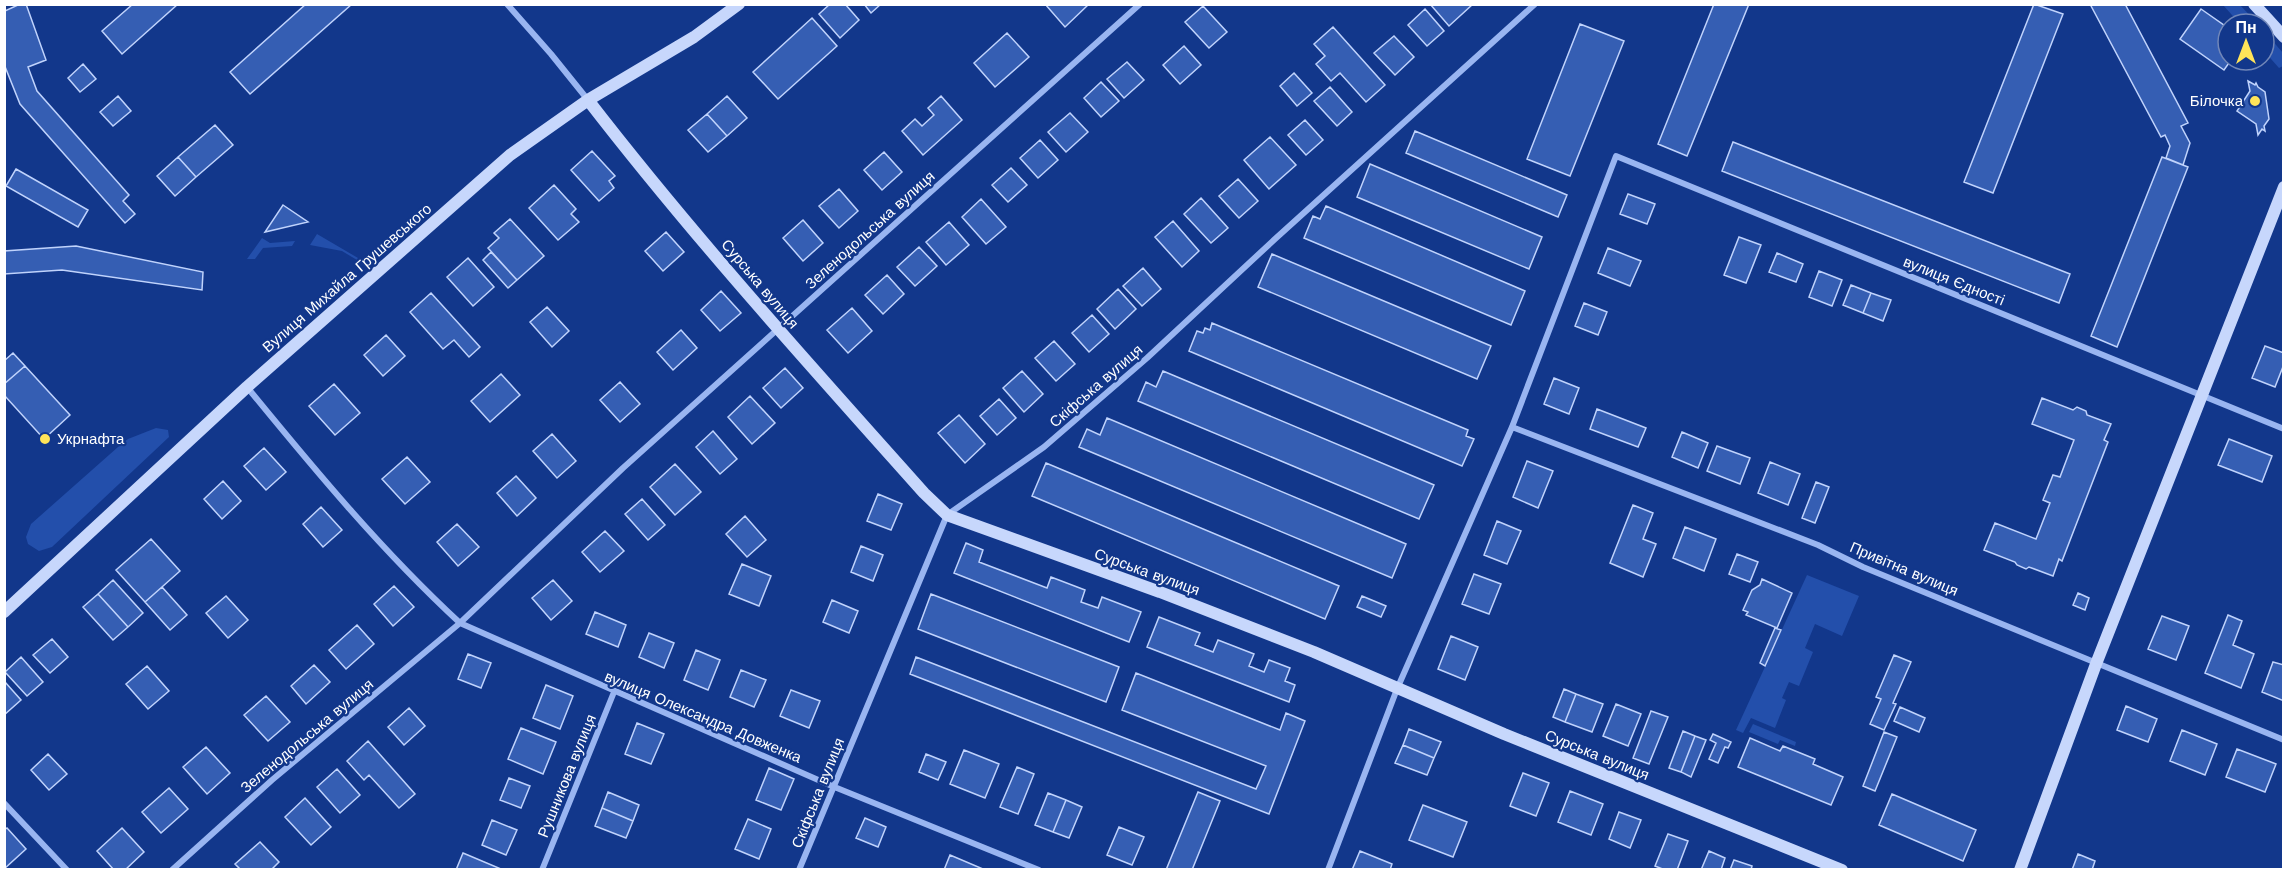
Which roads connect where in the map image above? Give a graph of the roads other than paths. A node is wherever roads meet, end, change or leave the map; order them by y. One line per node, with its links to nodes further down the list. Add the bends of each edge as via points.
1 (507, 4): 7 (street)
2 (739, 4): 7 (street, Вулиця Михайла Грушевського, via 694,37)
3 (1140, 4): 9 (street, Зеленодольська вулиця)
4 (1535, 4): 14 (street, Скіфська вулиця, via 1148,358 1044,447)
5 (2254, 4): 6 (street)
6 (2283, 37)
7 (588, 100): 9 (street, Сурська вулиця); 10 (street, Вулиця Михайла Грушевського, via 510,155)
8 (2283, 187): 11 (street)
9 (778, 329): 14 (street, Сурська вулиця); 16 (street, Зеленодольська вулиця)
10 (247, 387): 15 (street, Вулиця Михайла Грушевського); 16 (street, via 414,581)
11 (2202, 395): 12 (street, вулиця Єдності, via 1616,156); 13 (street, вулиця Єдності); 17 (street)
12 (1512, 427): 17 (street, Привітна вулиця, via 1818,545); 18 (street)
13 (2283, 429)
14 (947, 515): 18 (street, Сурська вулиця, via 1314,652); 21 (street, Скіфська вулиця)
15 (4, 612)
16 (459, 623): 19 (street, вулиця Олександра Довженка); 24 (street, Зеленодольська вулиця)
17 (2097, 664): 20 (street, Привітна вулиця); 30 (street)
18 (1398, 689): 28 (street); 29 (street, Сурська вулиця)
19 (614, 692): 21 (street, вулиця Олександра Довженка); 25 (street, Рушникова вулиця)
20 (2283, 740)
21 (832, 786): 26 (street, Скіфська вулиця); 27 (street, вулиця Олександра Довженка)
22 (4, 803): 23 (street)
23 (67, 870)
24 (172, 870)
25 (542, 870)
26 (799, 870)
27 (1039, 870)
28 (1328, 870)
29 (1842, 870)
30 (2020, 870)

